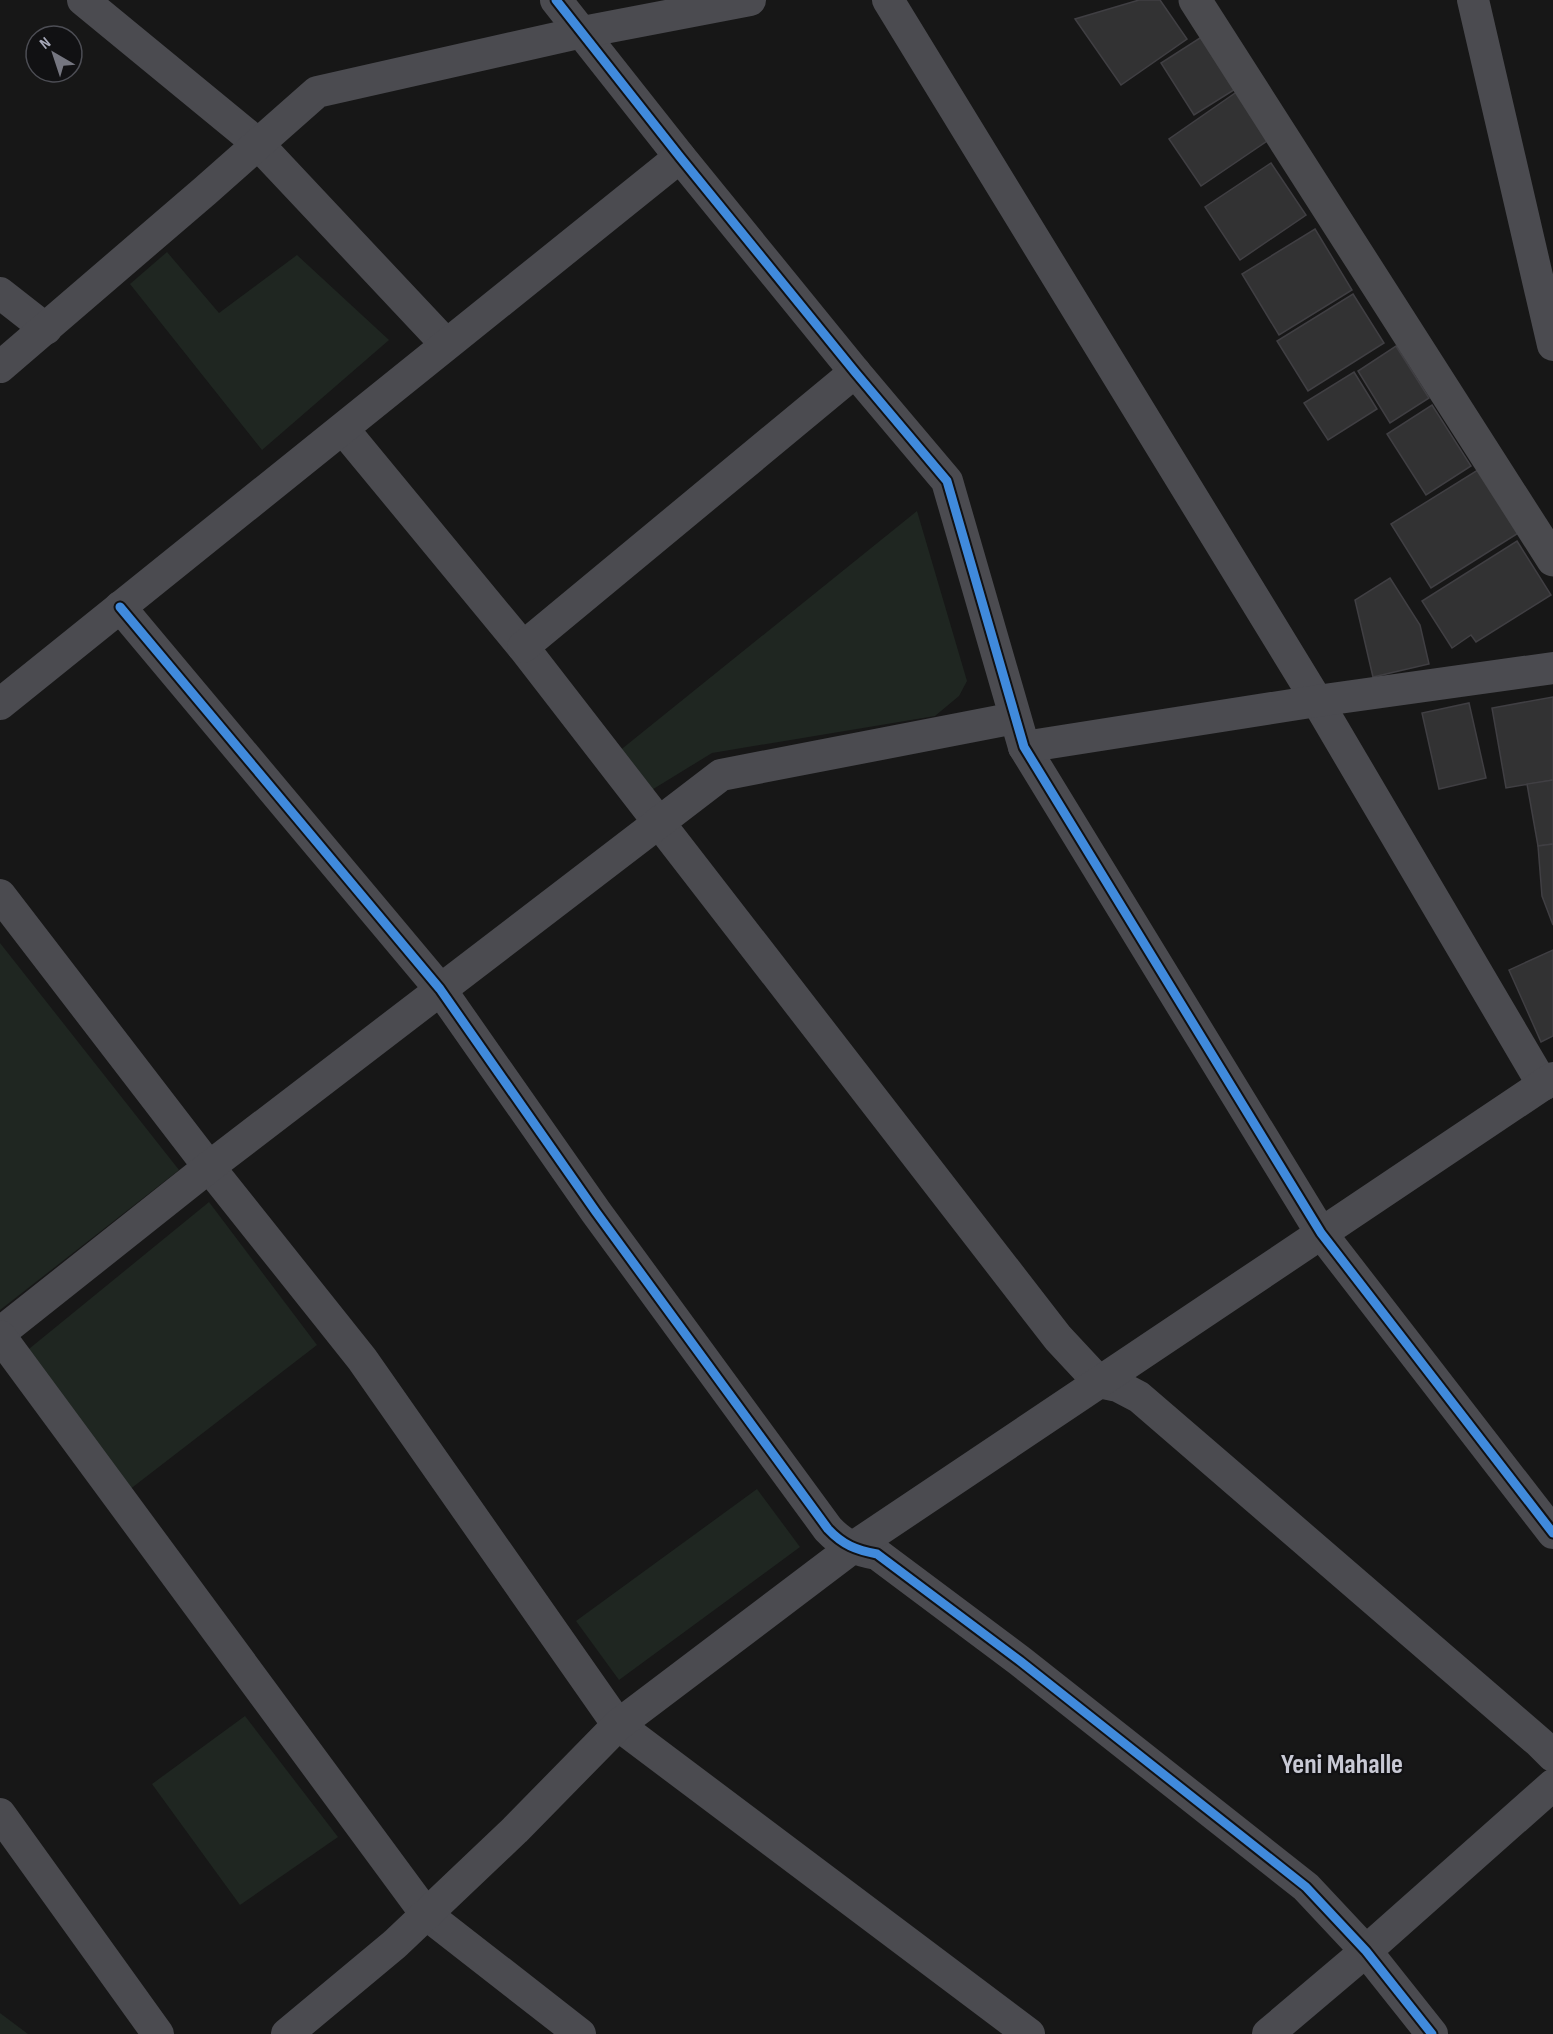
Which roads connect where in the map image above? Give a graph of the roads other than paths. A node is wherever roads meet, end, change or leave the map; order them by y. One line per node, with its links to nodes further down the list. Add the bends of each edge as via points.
1 (83, 0): 8 (street)
2 (556, 0): 7 (street)
3 (750, 0): 7 (street)
4 (888, 0): 21 (street)
5 (1195, 0): 17 (street)
6 (1473, 0): 13 (street)
7 (583, 32): 8 (street, via 317,92); 9 (street)
8 (257, 143): 11 (street); 12 (street)
9 (680, 157): 12 (street); 15 (street)
10 (0, 292): 11 (street)
11 (46, 329): 14 (street)
12 (445, 343): 16 (street)
13 (1553, 345)
14 (0, 367)
15 (855, 372): 19 (street); 23 (street, via 947,481)
16 (342, 429): 18 (street); 19 (street)
17 (1553, 560)
18 (120, 607): 22 (street); 26 (street)
19 (523, 648): 24 (street)
20 (1553, 668): 21 (street)
21 (1317, 701): 23 (street); 27 (street)
22 (0, 704)
23 (1020, 733): 24 (street, via 721,775); 29 (street)
24 (659, 821): 26 (street); 32 (street)
25 (0, 895): 28 (street)
26 (440, 989): 28 (street); 36 (street, via 596,1212)
27 (1548, 1081): 29 (street)
28 (209, 1167): 30 (street); 38 (street, via 362,1359)
29 (1321, 1233): 31 (street); 35 (street)
30 (0, 1335): 42 (street)
31 (1134, 1358): 32 (street); 33 (street, via 1126,1377)
32 (1088, 1372): 33 (street); 34 (street, via 1062,1407)
33 (1139, 1397): 39 (street)
34 (908, 1511): 36 (street); 37 (street, via 887,1538 888,1552)
35 (1553, 1533)
36 (845, 1547): 37 (street, via 877,1554); 38 (street, via 831,1542 822,1566 812,1577)
37 (899, 1570): 43 (street, via 1306,1887)
38 (618, 1725): 42 (street); 47 (street)
39 (1553, 1756)
40 (1553, 1785): 43 (street)
41 (0, 1814): 44 (street)
42 (426, 1914): 45 (street); 46 (street)
43 (1366, 1952): 48 (street); 49 (street)
44 (158, 2034)
45 (287, 2034)
46 (580, 2034)
47 (1029, 2034)
48 (1268, 2034)
49 (1432, 2034)

